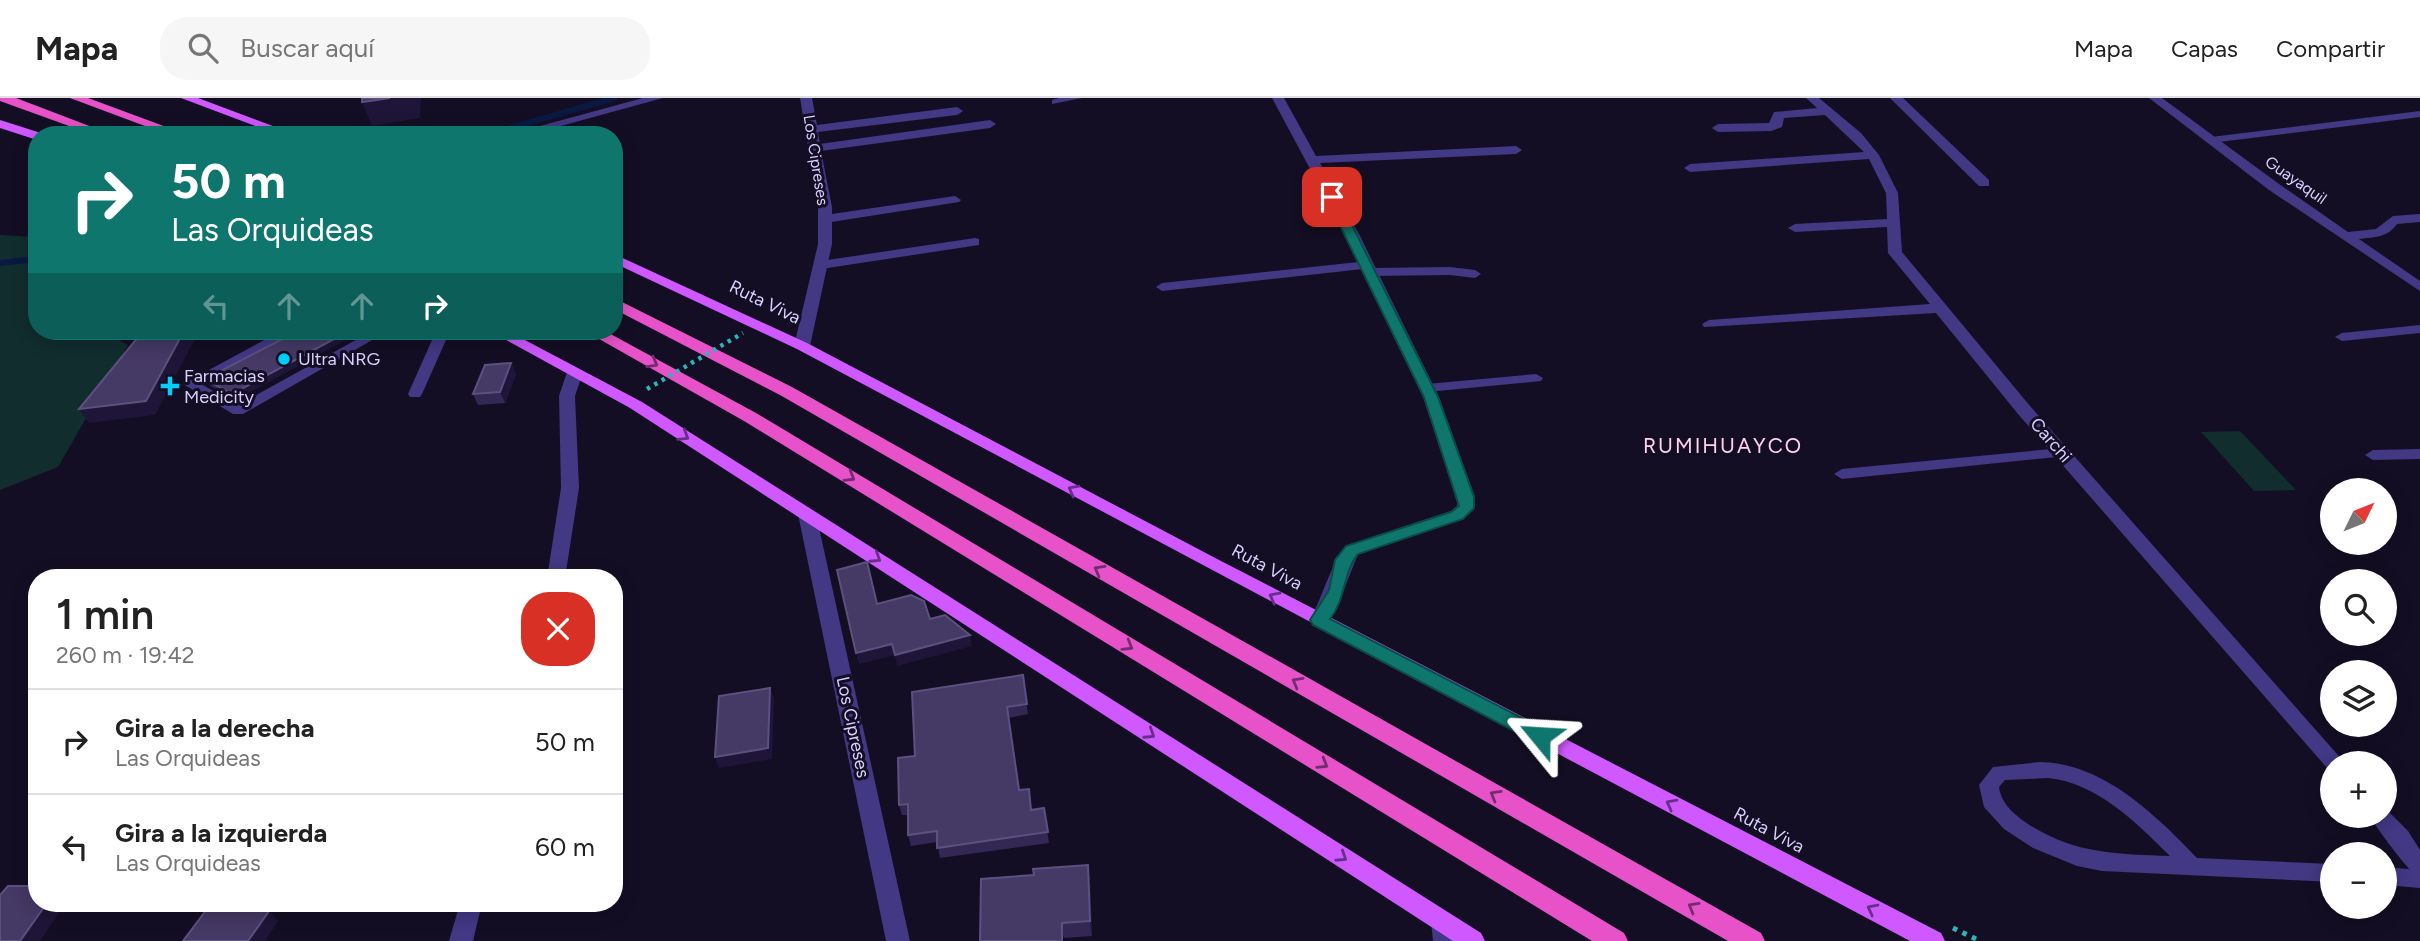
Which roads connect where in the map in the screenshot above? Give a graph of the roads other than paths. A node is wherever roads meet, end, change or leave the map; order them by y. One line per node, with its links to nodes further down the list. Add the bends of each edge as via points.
1 (4, 98): 17 (highway)
2 (76, 98): 18 (highway)
3 (187, 98): 19 (main road)
4 (657, 98): 20 (street)
5 (806, 98): 22 (street, Los Cipreses)
6 (1076, 98): 11 (street)
7 (1278, 98): 28 (street)
8 (1812, 98): 13 (street, Carchi)
9 (1896, 98): 30 (street)
10 (2155, 98): 24 (street, Guayaquil)
11 (1056, 102)
12 (957, 111): 22 (street)
13 (1828, 111): 21 (street, via 1779,116 1778,124 1771,127); 27 (street, Carchi)
14 (2420, 114): 24 (lane)
15 (0, 124): 23 (main road)
16 (990, 124): 25 (street)
17 (82, 126)
18 (156, 126)
19 (266, 126)
20 (548, 126)
21 (1718, 128)
22 (811, 129): 25 (street, Los Cipreses)
23 (28, 133)
24 (2211, 140): 36 (street, Guayaquil)
25 (814, 148): 33 (street, Los Cipreses)
26 (1516, 150): 28 (street)
27 (1873, 155): 29 (street); 34 (street, Carchi, via 1892,193)
28 (1312, 160): 40 (street)
29 (1690, 169)
30 (1984, 183)
31 (954, 200): 33 (lane)
32 (2420, 218): 36 (street, via 2393,220 2379,233)
33 (825, 219): 39 (street, Los Cipreses)
34 (1894, 222): 35 (street); 45 (street, Carchi, via 1895,253)
35 (1795, 228)
36 (2346, 236): 43 (street, Guayaquil)
37 (975, 242): 39 (lane)
38 (623, 262): 54 (main road, Ruta Viva)
39 (821, 265): 54 (street, Los Cipreses)
40 (1369, 269): 41 (lane); 42 (lane); 57 (street)
41 (1475, 274)
42 (1162, 287)
43 (2420, 287)
44 (623, 308): 79 (highway, one-way to 44, via 786,391)
45 (1940, 308): 46 (street); 59 (street, Carchi)
46 (1709, 324)
47 (2420, 329): 48 (street)
48 (2342, 337)
49 (274, 340): 50 (lane, via 190,384 239,411)
50 (363, 340)
51 (438, 340): 58 (lane)
52 (513, 340): 55 (main road)
53 (610, 340): 78 (highway, one-way to 78, via 750,416)
54 (802, 346): 65 (main road, Ruta Viva, one-way to 54)
55 (575, 372): 63 (main road, one-way to 63, via 636,405); 64 (street, via 567,396 570,488)
56 (1536, 378): 57 (lane)
57 (1427, 388): 65 (street, via 1466,508 1352,550)
58 (415, 394)
59 (2062, 453): 62 (lane); 66 (street, Carchi)
60 (2420, 454): 61 (street)
61 (2373, 455)
62 (1842, 474)
63 (807, 514): 74 (main road, one-way to 74); 76 (street, Los Cipreses)
64 (557, 569)
65 (1319, 620): 80 (main road, Ruta Viva, one-way to 65)
66 (2323, 751)
67 (2410, 837): 69 (street)
68 (2193, 867): 68 (lane, via 2077,858 2011,823 1991,801 1989,785 2000,773 2030,769 2065,772 2144,819); 70 (lane)
69 (2420, 869)
70 (2320, 872)
71 (2397, 877): 72 (lane)
72 (2420, 879)
73 (469, 912): 75 (street)
74 (1444, 931): 77 (main road)
75 (461, 941)
76 (898, 941)
77 (1473, 941)
78 (1615, 941)
79 (1752, 941)
80 (1933, 941)

